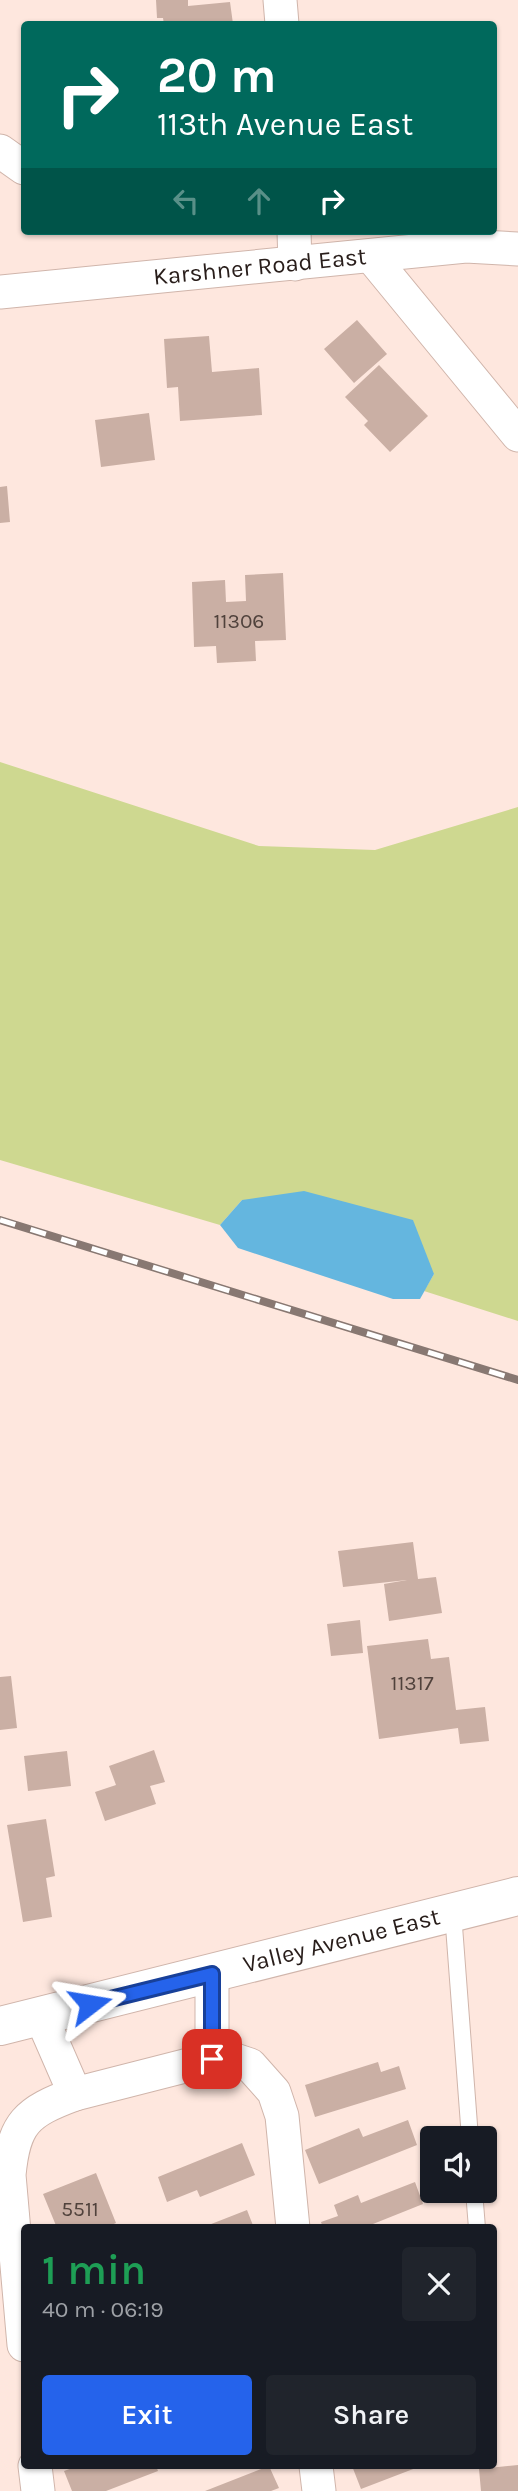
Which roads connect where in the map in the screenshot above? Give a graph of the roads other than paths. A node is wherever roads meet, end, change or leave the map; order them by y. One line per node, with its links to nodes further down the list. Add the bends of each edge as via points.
1 (280, 0): 2 (street)
2 (282, 21)
3 (0, 151): 4 (street)
4 (21, 166)
5 (294, 235): 8 (street)
6 (518, 249): 7 (street, Karshner Road East, via 466,246)
7 (371, 256): 8 (street, Karshner Road East); 10 (street)
8 (295, 264): 9 (street, Karshner Road East)
9 (0, 292)
10 (518, 435)
11 (518, 1896): 12 (main road, Valley Avenue East)
12 (453, 1913): 13 (main road, Valley Avenue East); 18 (lane)
13 (212, 1974): 14 (main road, Valley Avenue East); 16 (street)
14 (41, 2016): 15 (main road, Valley Avenue East); 17 (street)
15 (0, 2026)
16 (212, 2059): 17 (street); 20 (street, via 250,2064 274,2092 282,2116)
17 (75, 2094): 22 (street, via 27,2119 12,2151 9,2175)
18 (469, 2126)
19 (475, 2203): 21 (lane)
20 (293, 2224)
21 (477, 2224)
22 (21, 2311)
23 (35, 2469): 25 (street)
24 (316, 2469): 26 (street)
25 (38, 2491)
26 (318, 2491)

